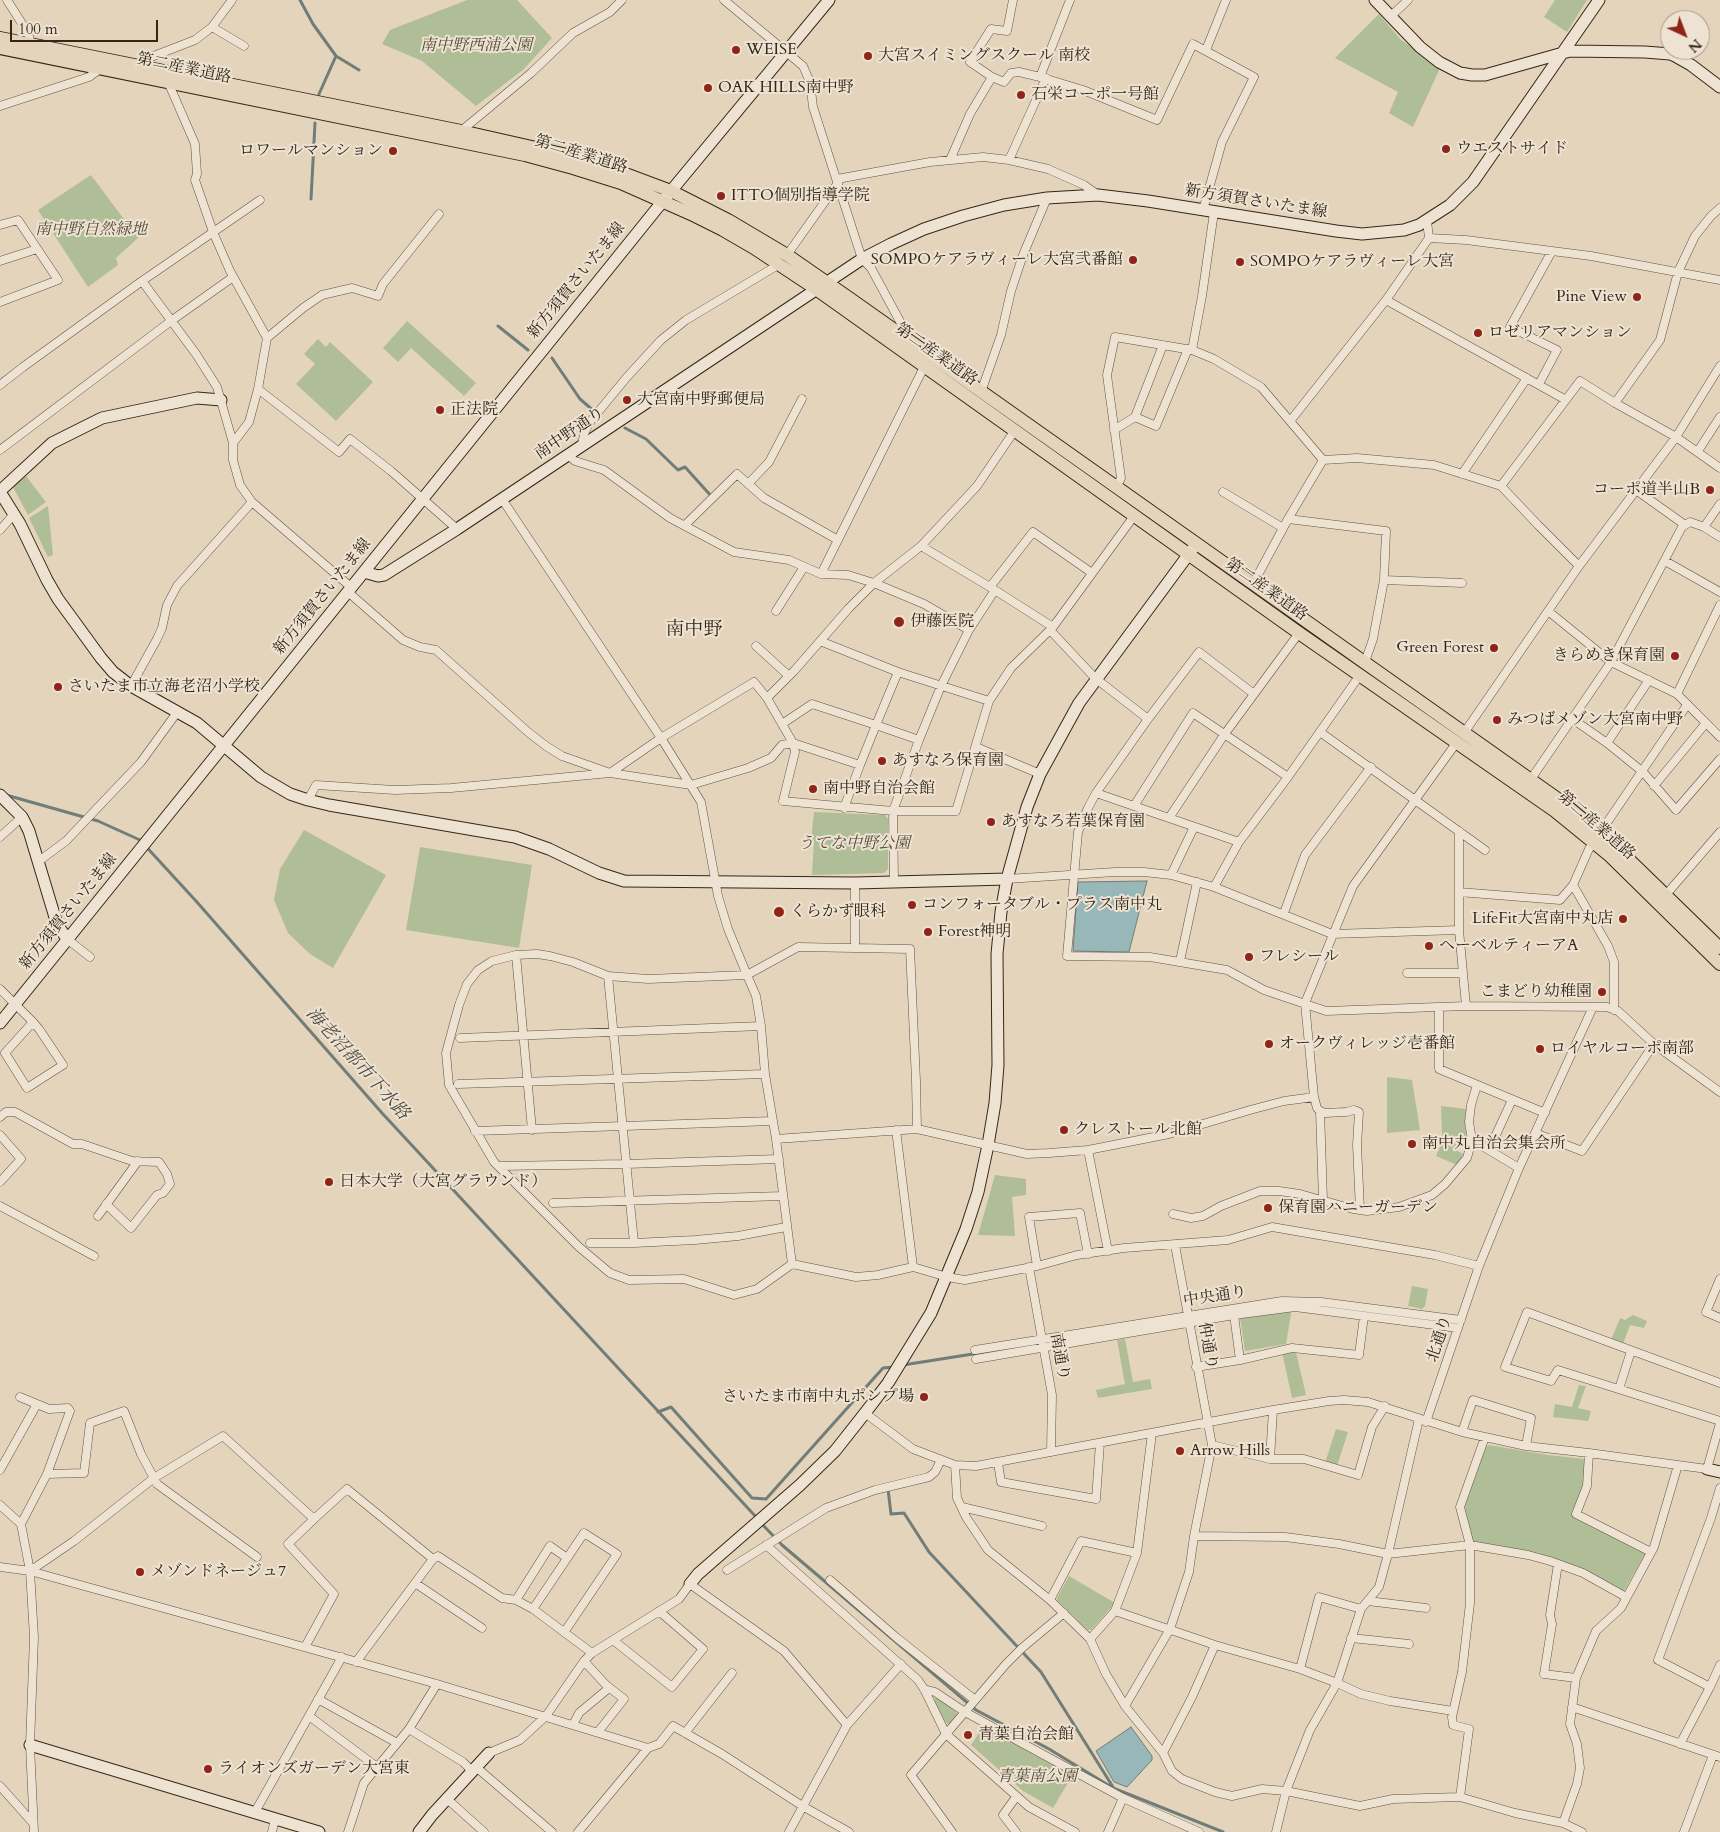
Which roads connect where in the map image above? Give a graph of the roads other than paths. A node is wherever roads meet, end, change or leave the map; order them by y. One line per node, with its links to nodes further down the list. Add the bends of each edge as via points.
1 (7, 0): 15 (street, via 28,33)
2 (232, 0): 13 (street)
3 (622, 0): 28 (street, via 610,12 573,33)
4 (724, 0): 19 (street)
5 (829, 0): 19 (street, 新方須賀さいたま線)
6 (1013, 0): 24 (street, via 1007,31 991,29 970,62)
7 (1070, 0): 23 (street)
8 (1375, 0): 12 (street)
9 (1408, 0): 12 (street)
10 (1599, 0): 20 (street, 新方須賀さいたま線)
11 (1223, 1): 18 (street)
12 (1390, 17): 20 (street, via 1420,47 1460,73 1485,75)
13 (212, 27): 16 (street); 21 (street, via 195,40 151,57)
14 (0, 38): 15 (main road, 第二産業道路)
15 (31, 44): 21 (main road, 第二産業道路)
16 (244, 46)
17 (0, 48): 22 (main road, 第二産業道路)
18 (1206, 50): 23 (street, via 1193,44 1158,120); 37 (street, via 1254,77 1222,142)
19 (786, 52): 31 (street, via 803,66 810,82 812,108); 32 (street, 新方須賀さいたま線)
20 (1560, 55): 26 (street, via 1570,51 1670,54); 39 (street, 新方須賀さいたま線, via 1472,182 1450,205)
21 (144, 66): 28 (main road, 第二産業道路)
22 (100, 69): 25 (main road, 第二産業道路); 27 (street, via 89,77)
23 (1043, 77): 24 (street, via 1011,72 1004,82); 30 (street)
24 (992, 78): 29 (street, via 970,114)
25 (168, 82): 32 (main road, 第二産業道路, via 525,155); 41 (street, via 195,144 195,180)
26 (1720, 87)
27 (0, 106)
28 (461, 131): 32 (main road, 第二産業道路, via 576,157 623,172)
29 (950, 160): 30 (street, via 983,157); 31 (street)
30 (1008, 160): 33 (street, via 1048,169 1084,185)
31 (838, 181): 45 (street); 46 (street)
32 (667, 196): 46 (main road, 第二産業道路, via 723,230); 91 (street, 新方須賀さいたま線)
33 (1098, 196): 34 (street, 新方須賀さいたま線); 37 (street, 新方須賀さいたま線, via 1148,200)
34 (1047, 198): 45 (street, 新方須賀さいたま線, via 1004,204 963,216 907,236); 66 (street, via 1023,255)
35 (260, 200): 41 (street)
36 (1720, 208): 48 (street, via 1695,236)
37 (1209, 211): 39 (street, 新方須賀さいたま線, via 1362,234 1404,230); 59 (street, via 1202,296)
38 (439, 214): 57 (street, via 383,284 378,296 352,288 322,295)
39 (1427, 221): 42 (street)
40 (0, 225): 43 (street, via 18,220)
41 (213, 232): 49 (street); 51 (street)
42 (1429, 238): 44 (street); 53 (street)
43 (37, 249): 47 (street); 54 (street, via 58,280)
44 (1552, 251): 48 (street); 63 (street, via 1510,327 1557,350)
45 (862, 259): 52 (street, 新方須賀さいたま線); 56 (street, via 871,268 903,327)
46 (783, 260): 52 (main road, 第二産業道路); 78 (street, via 686,320 661,340 589,423)
47 (0, 261)
48 (1678, 272): 50 (street); 70 (street, via 1660,340)
49 (234, 277): 55 (street); 57 (street)
50 (1720, 280)
51 (142, 281): 55 (street); 64 (street)
52 (821, 286): 56 (main road, 第二産業道路); 61 (main road, 第二産業道路); 78 (street, 南中野通り)
53 (1386, 300): 62 (street); 73 (street)
54 (0, 302)
55 (171, 321): 68 (street, via 212,379); 79 (street)
56 (900, 335): 66 (main road, 第二産業道路)
57 (267, 338): 65 (street)
58 (1163, 345): 59 (street); 71 (street); 75 (street, via 1115,338 1107,375)
59 (1190, 349): 71 (street, via 1156,426); 73 (street, via 1214,359 1261,387)
60 (1720, 366): 76 (street)
61 (924, 367): 74 (main road, 第二産業道路); 105 (street)
62 (1527, 378): 63 (street); 84 (street)
63 (1539, 384): 69 (street)
64 (0, 385)
65 (258, 389): 77 (street, via 249,422); 91 (street, via 339,452 350,439)
66 (981, 392): 87 (main road, 第二産業道路)
67 (802, 399): 85 (street, via 768,462)
68 (221, 400): 77 (street); 89 (street, via 197,398 102,418 52,443)
69 (1566, 400): 70 (street, via 1580,381); 86 (street)
70 (1615, 403): 76 (street)
71 (1135, 417): 75 (street)
72 (1720, 417): 80 (street)
73 (1291, 420): 82 (street)
74 (1015, 430): 96 (main road, 第二産業道路); 106 (street, via 976,486)
75 (1114, 430): 87 (street, via 1121,478)
76 (1676, 437): 80 (street); 88 (street)
77 (232, 443): 93 (street, via 240,485)
78 (582, 445): 81 (street, 南中野通り)
79 (0, 450)
80 (1698, 451): 83 (street)
81 (568, 455): 92 (street, 南中野通り); 98 (street, via 604,470 670,518)
82 (1323, 460): 84 (street, via 1357,458 1408,462 1434,465); 97 (street)
83 (1720, 468)
84 (1462, 474): 86 (street)
85 (748, 484): 98 (street, via 737,474); 105 (street, via 764,498)
86 (1501, 486): 109 (street)
87 (1116, 488): 107 (main road, 第二産業道路)
88 (1636, 490): 99 (street); 109 (street)
89 (0, 492): 95 (street)
90 (1223, 492): 100 (street)
91 (423, 499): 102 (street); 111 (street, 新方須賀さいたま線)
92 (502, 499): 102 (street, 南中野通り); 153 (street)
93 (252, 502): 119 (street); 137 (street, via 177,586 166,605 157,639)
94 (1720, 504): 101 (street)
95 (14, 514): 103 (street); 137 (street, via 58,599 101,658)
96 (1134, 516): 107 (main road, 第二産業道路); 112 (street)
97 (1288, 519): 100 (street); 114 (street, via 1386,531)
98 (685, 525): 110 (street, via 734,552 788,560)
99 (1686, 525): 101 (street, via 1690,522); 108 (street)
100 (1283, 528): 117 (street)
101 (1704, 528): 104 (street)
102 (457, 529): 111 (street, 南中野通り, via 384,575)
103 (0, 530)
104 (1720, 537)
105 (838, 540): 113 (street)
106 (920, 546): 115 (street); 118 (street)
107 (1192, 549): 117 (main road, 第二産業道路); 127 (main road, 第二産業道路); 135 (street)
108 (1665, 560): 120 (street); 131 (street)
109 (1579, 566): 123 (street)
110 (804, 567): 113 (street); 122 (street)
111 (364, 572): 119 (street, 新方須賀さいたま線)
112 (1092, 573): 118 (street, via 1033,532); 125 (street)
113 (821, 574): 115 (street, via 848,576)
114 (1384, 580): 116 (street); 130 (street)
115 (874, 583): 126 (street, via 924,604); 128 (street)
116 (1462, 583)
117 (1253, 584): 130 (main road, 第二産業道路)
118 (993, 589): 125 (street); 126 (street)
119 (350, 590): 158 (street, 新方須賀さいたま線); 164 (street, via 404,640 436,650 546,746 562,756)
120 (1720, 592)
121 (1720, 605): 124 (street)
122 (776, 610)
123 (1548, 611): 131 (street); 154 (street)
124 (1717, 617): 140 (street)
125 (1052, 629): 135 (street); 142 (street, via 1011,668)
126 (969, 630): 138 (street)
127 (1299, 633): 133 (main road, 第二産業道路); 139 (street)
128 (820, 640): 132 (street); 134 (street)
129 (756, 646): 134 (street)
130 (1365, 662): 154 (main road, 第二産業道路)
131 (1611, 662): 136 (street); 145 (street)
132 (898, 672): 138 (street); 149 (street)
133 (1360, 675): 150 (street); 154 (main road, 第二産業道路)
134 (789, 676): 141 (street)
135 (1095, 678): 146 (street); 165 (street)
136 (1649, 680): 140 (street); 157 (street)
137 (130, 686): 144 (street)
138 (941, 686): 142 (street); 155 (street)
139 (1254, 694): 146 (street, via 1199,652); 151 (street)
140 (1677, 694): 143 (street)
141 (767, 698): 148 (street); 153 (street, via 754,682)
142 (989, 701): 159 (street)
143 (1687, 705): 147 (street); 163 (street)
144 (178, 711): 158 (street); 186 (street, via 141,762 66,841)
145 (1571, 718): 157 (street); 167 (street)
146 (1148, 719): 170 (street)
147 (1706, 723): 152 (street); 169 (street)
148 (782, 724): 149 (street, via 812,704); 156 (street)
149 (876, 725): 155 (street); 161 (street)
150 (1320, 732): 162 (street); 166 (street)
151 (1224, 735): 166 (street); 174 (street, via 1193,713); 178 (street)
152 (1720, 737)
153 (661, 738): 164 (street); 168 (street)
154 (1460, 738): 167 (main road, 第二産業道路); 172 (street); 183 (main road, 第二産業道路, via 1548,805)
155 (918, 740): 176 (street)
156 (793, 742): 161 (street); 168 (street, via 782,745 772,758); 175 (street, via 795,752 783,801)
157 (1607, 743): 163 (street)
158 (224, 745): 173 (street, via 275,786); 201 (street, 新方須賀さいたま線)
159 (976, 747): 165 (street); 176 (street, via 956,811)
160 (1720, 759): 169 (street, via 1676,810)
161 (860, 764): 175 (street)
162 (1371, 767): 172 (street); 198 (street, via 1305,855)
163 (1642, 772): 169 (street); 183 (street)
164 (610, 773): 168 (street); 173 (street, via 451,788 395,790 316,785)
165 (1040, 774): 189 (street, via 1027,807)
166 (1288, 777): 184 (street)
167 (1531, 779): 183 (main road, 第二産業道路)
168 (691, 785): 190 (street, via 701,802)
169 (1654, 786)
170 (1096, 793): 174 (street); 187 (street, via 1078,832)
171 (0, 795): 177 (street)
172 (1416, 799): 180 (street); 200 (street, via 1353,886)
173 (308, 800): 190 (street, via 515,837 549,848 599,874 624,881)
174 (1134, 806): 178 (street)
175 (844, 808): 176 (street)
176 (894, 811): 191 (street)
177 (22, 817): 182 (street); 186 (street)
178 (1169, 818): 179 (street)
179 (1194, 827): 184 (street); 188 (street)
180 (1459, 831): 185 (street); 196 (street)
181 (1720, 832): 197 (street)
182 (0, 837)
183 (1597, 837): 194 (street); 197 (main road, 第二産業道路)
184 (1239, 842): 195 (street)
185 (1485, 850)
186 (39, 861): 201 (street, via 57,924)
187 (1074, 875): 188 (street, via 1124,872); 189 (street); 206 (street, via 1067,956 1150,957)
188 (1171, 875): 192 (street)
189 (1007, 879): 191 (street); 247 (street, via 997,954 996,1103)
190 (715, 882): 193 (street); 210 (street, via 728,929)
191 (894, 882): 193 (street)
192 (1197, 882): 195 (street); 206 (street)
193 (855, 883): 202 (street)
194 (1573, 885): 196 (street, via 1560,900); 218 (street, via 1614,962)
195 (1214, 887): 198 (street)
196 (1459, 892): 199 (street)
197 (1662, 900): 203 (main road, 第二産業道路); 207 (main road, 第二産業道路)
198 (1284, 913): 200 (street)
199 (1460, 930): 200 (street); 208 (street)
200 (1332, 934): 213 (street)
201 (67, 939): 205 (street); 214 (street, 新方須賀さいたま線)
202 (855, 947): 210 (street, via 798,947); 239 (street, via 910,949)
203 (1720, 948)
204 (516, 955): 211 (street, via 550,956); 223 (street); 242 (street, via 492,961 478,970 465,991 446,1052 449,1085)
205 (90, 957)
206 (1180, 961): 213 (street, via 1227,970 1264,990)
207 (1720, 964)
208 (1463, 972): 209 (street); 215 (street)
209 (1407, 973)
210 (747, 975): 211 (street, via 648,979); 221 (street, via 756,996)
211 (608, 976): 222 (street)
212 (0, 989): 214 (street)
213 (1305, 1003): 216 (street, via 1326,1011); 232 (street)
214 (15, 1004): 219 (street, 新方須賀さいたま線); 220 (street)
215 (1466, 1006): 216 (street); 217 (street)
216 (1439, 1007): 230 (street, via 1439,1069)
217 (1593, 1007): 218 (street); 235 (street, 北通り)
218 (1614, 1010): 225 (street)
219 (0, 1022)
220 (33, 1022): 220 (street, via 6,1053 27,1088 63,1065)
221 (761, 1026): 222 (street); 226 (street)
222 (613, 1032): 223 (street); 227 (street)
223 (524, 1036): 224 (street); 228 (street)
224 (460, 1038)
225 (1654, 1044): 231 (street); 243 (street, via 1582,1151)
226 (765, 1074): 227 (street); 237 (street)
227 (618, 1078): 228 (street); 238 (street)
228 (528, 1081): 229 (street); 240 (street)
229 (458, 1084)
230 (1477, 1085): 233 (street); 246 (street, via 1468,1122)
231 (1720, 1092)
232 (1314, 1097): 234 (street); 248 (street, via 1284,1101 1169,1134)
233 (1512, 1100): 235 (street); 249 (street)
234 (1320, 1111): 257 (street); 262 (street, via 1359,1112 1356,1145)
235 (1545, 1113): 243 (street, 北通り)
236 (0, 1117): 251 (street, via 6,1112 15,1112 73,1144)
237 (773, 1121): 238 (street); 245 (street)
238 (622, 1126): 240 (street); 252 (street)
239 (917, 1129): 241 (street); 247 (street)
240 (532, 1130): 242 (street)
241 (896, 1130): 245 (street); 274 (street)
242 (475, 1131): 253 (street)
243 (1535, 1133): 254 (street, 北通り)
244 (0, 1134): 255 (street, via 20,1159)
245 (776, 1138): 250 (street)
246 (1472, 1140): 249 (street); 262 (street, via 1459,1169 1432,1195 1399,1208)
247 (988, 1145): 248 (street, via 1027,1154); 276 (street, via 978,1192)
248 (1088, 1150): 269 (street)
249 (1489, 1150): 254 (street)
250 (779, 1159): 252 (street); 256 (street)
251 (138, 1161): 260 (street); 260 (street, via 159,1162 170,1184 163,1193 157,1194 131,1228)
252 (626, 1164): 253 (street); 258 (street)
253 (499, 1166): 272 (street, via 579,1247 610,1273 629,1280 684,1279 734,1295 757,1289)
254 (1519, 1168): 273 (street, 北通り)
255 (0, 1182)
256 (783, 1196): 258 (street); 265 (street)
257 (1323, 1200): 262 (street); 263 (street, via 1260,1190 1203,1216 1191,1218)
258 (630, 1201): 259 (street); 267 (street)
259 (553, 1203)
260 (106, 1204): 264 (street)
261 (0, 1206): 271 (street)
262 (1360, 1210)
263 (1173, 1214)
264 (98, 1216)
265 (786, 1227): 267 (street, via 738,1236); 272 (street)
266 (590, 1243): 267 (street)
267 (634, 1243)
268 (1175, 1245): 269 (street); 273 (street, via 1228,1240 1272,1227 1435,1255); 281 (street, 仲通り)
269 (1108, 1251): 270 (street)
270 (1088, 1254): 275 (street); 275 (street, 南通り, via 1080,1213 1029,1217)
271 (94, 1256)
272 (792, 1264): 274 (street, via 856,1277)
273 (1479, 1266): 282 (street, 北通り)
274 (912, 1267): 276 (street)
275 (1033, 1267): 276 (street, via 965,1282); 283 (street, 南通り)
276 (947, 1277): 296 (street, via 906,1355)
277 (1720, 1279): 280 (street, via 1706,1312)
278 (1234, 1315): 279 (street, 中央通り, via 1295,1307); 281 (street, 中央通り); 288 (street)
279 (1364, 1316): 282 (street, 中央通り); 288 (street, via 1358,1355 1292,1348)
280 (1720, 1318)
281 (1188, 1319): 282 (street, 中央通り, via 1300,1300); 283 (street, 中央通り); 284 (street, 中央通り); 289 (street, 仲通り)
282 (1459, 1324): 297 (street, 北通り)
283 (1042, 1339): 284 (street, 南通り); 285 (street, 中央通り)
284 (1043, 1348): 287 (street, 中央通り); 306 (street, 南通り, via 1052,1395)
285 (975, 1350)
286 (1631, 1351): 290 (street); 291 (street); 291 (street, via 1528,1312 1505,1368 1552,1381 1558,1370)
287 (976, 1359)
288 (1240, 1360): 289 (street)
289 (1196, 1367): 299 (street, 仲通り)
290 (1720, 1383)
291 (1619, 1388): 298 (street)
292 (20, 1397): 293 (street)
293 (37, 1404): 314 (street); 316 (street, via 49,1409 68,1408 70,1411)
294 (1385, 1406): 295 (street, via 1329,1400); 297 (street); 308 (street, via 1372,1427 1358,1475 1304,1460)
295 (1273, 1410): 299 (street); 308 (street)
296 (865, 1414): 309 (street, via 913,1449); 338 (street, via 800,1485)
297 (1423, 1420): 300 (street); 329 (street, 北通り)
298 (1720, 1422): 313 (street)
299 (1206, 1423): 301 (street); 304 (street, 仲通り)
300 (1462, 1432): 302 (street); 305 (street, via 1473,1400 1531,1418)
301 (1152, 1433): 303 (street); 328 (street)
302 (1485, 1437): 305 (street); 326 (street, via 1460,1507)
303 (1100, 1443): 306 (street); 310 (street, via 1096,1499 1001,1482)
304 (1212, 1445): 308 (street); 324 (street)
305 (1526, 1446): 307 (street)
306 (1051, 1452): 310 (street)
307 (1589, 1453): 312 (street); 327 (street, via 1587,1486 1576,1514)
308 (1270, 1459)
309 (941, 1460): 311 (street); 325 (street, via 929,1477 874,1490 826,1508)
310 (998, 1463): 311 (street)
311 (955, 1465): 320 (street, via 957,1498)
312 (1678, 1465): 313 (street); 327 (street)
313 (1707, 1469): 315 (street)
314 (0, 1470)
315 (1720, 1472)
316 (47, 1474): 317 (street, via 84,1474 90,1423 124,1411); 322 (street)
317 (154, 1478): 321 (street, via 223,1436); 330 (street, via 157,1484); 335 (street, via 74,1541)
318 (1720, 1488): 370 (street, via 1658,1660)
319 (0, 1505): 322 (street)
320 (962, 1507): 323 (street); 342 (street, via 988,1550)
321 (314, 1519): 332 (street, via 348,1489); 358 (street, via 288,1544 334,1594)
322 (21, 1524): 335 (street)
323 (1042, 1526)
324 (1194, 1536): 329 (street, via 1285,1537); 351 (street, via 1189,1572)
325 (766, 1545): 336 (street); 339 (street)
326 (1470, 1545): 329 (street); 333 (street); 378 (street, via 1470,1603 1462,1672)
327 (1651, 1552): 340 (street)
328 (1137, 1553): 342 (street, via 1082,1541); 348 (street)
329 (1388, 1554): 343 (street, 北通り, via 1379,1587)
330 (257, 1557)
331 (567, 1558): 341 (street, via 550,1546); 345 (street); 352 (street, via 584,1533 617,1554)
332 (433, 1559): 337 (street); 341 (street, via 438,1556 502,1598)
333 (1558, 1564): 340 (street, via 1583,1573); 367 (street, via 1544,1674)
334 (0, 1567): 335 (street)
335 (30, 1570): 358 (street); 389 (street, via 34,1637)
336 (727, 1570)
337 (415, 1583): 350 (street); 362 (street)
338 (690, 1584): 347 (street, via 679,1599); 382 (street, via 784,1651)
339 (825, 1586): 363 (street); 375 (street, via 897,1638)
340 (1626, 1597): 367 (street, via 1621,1608 1596,1631)
341 (516, 1600): 345 (street)
342 (1050, 1600): 349 (street)
343 (1368, 1601): 344 (street); 346 (street, 北通り)
344 (1426, 1608)
345 (533, 1609): 352 (street)
346 (1361, 1609): 353 (street); 365 (street, via 1320,1597)
347 (659, 1611): 354 (street); 354 (street, via 703,1649 672,1687)
348 (1116, 1611): 351 (street); 355 (street)
349 (1064, 1613): 355 (street); 375 (street, via 1022,1648)
350 (482, 1628)
351 (1170, 1629): 357 (street); 376 (street)
352 (565, 1631): 359 (street)
353 (1351, 1638): 356 (street); 368 (street)
354 (613, 1640): 359 (street)
355 (1090, 1640): 376 (street)
356 (1409, 1644)
357 (1215, 1645): 365 (street); 392 (street)
358 (305, 1647): 360 (street)
359 (592, 1654): 361 (street)
360 (342, 1657): 362 (street); 374 (street)
361 (584, 1661): 372 (street); 380 (street)
362 (356, 1662): 369 (street)
363 (901, 1664): 373 (street); 382 (street)
364 (1720, 1665): 370 (street)
365 (1300, 1669): 368 (street)
366 (732, 1673): 385 (street)
367 (1576, 1678): 377 (street)
368 (1337, 1683): 378 (street, via 1361,1694 1390,1701); 397 (street, via 1310,1730)
369 (437, 1684): 380 (street); 383 (street)
370 (1710, 1685): 371 (street); 388 (street)
371 (1720, 1687)
372 (609, 1688): 381 (street, via 579,1713); 384 (street, via 624,1700)
373 (924, 1689): 375 (street); 386 (street)
374 (318, 1700): 379 (street); 387 (street)
375 (970, 1706): 386 (street); 401 (street)
376 (1125, 1706): 392 (street)
377 (1572, 1707): 388 (street); 406 (street, via 1570,1724 1580,1768)
378 (1453, 1711): 399 (street, via 1453,1724 1469,1730)
379 (309, 1716): 394 (street); 403 (street)
380 (546, 1716): 381 (street); 391 (street, via 520,1740)
381 (573, 1724): 384 (street)
382 (847, 1726): 402 (street)
383 (409, 1729): 387 (street); 395 (street)
384 (598, 1732): 390 (street)
385 (685, 1733): 390 (street, via 673,1726 659,1744); 402 (street)
386 (946, 1734): 398 (street); 417 (street, via 911,1775)
387 (398, 1743): 394 (street)
388 (1680, 1744): 393 (street)
389 (30, 1745): 403 (street); 405 (street)
390 (648, 1748): 414 (street)
391 (488, 1753): 395 (street)
392 (1162, 1753): 397 (street, via 1172,1771 1182,1779 1215,1792 1232,1796 1262,1789)
393 (1717, 1756): 424 (street)
394 (377, 1767): 410 (street, via 364,1783)
395 (474, 1769): 400 (street); 413 (street)
396 (0, 1786): 405 (street)
397 (1286, 1791): 399 (street, via 1360,1806 1393,1799); 422 (street)
398 (1016, 1797): 418 (street, via 1003,1815); 419 (street)
399 (1460, 1797): 406 (street)
400 (446, 1798): 411 (street); 412 (street)
401 (1123, 1798): 420 (street); 421 (street)
402 (804, 1807): 415 (street); 416 (street)
403 (255, 1812): 404 (street)
404 (275, 1819): 408 (street); 409 (street)
405 (33, 1823): 407 (street)
406 (1563, 1823): 423 (street)
407 (34, 1832)
408 (272, 1832)
409 (319, 1832)
410 (348, 1832)
411 (419, 1832)
412 (484, 1832)
413 (552, 1832)
414 (578, 1832)
415 (789, 1832)
416 (849, 1832)
417 (952, 1832)
418 (1016, 1832)
419 (1075, 1832)
420 (1108, 1832)
421 (1199, 1832)
422 (1276, 1832)
423 (1582, 1832)
424 (1684, 1832)

